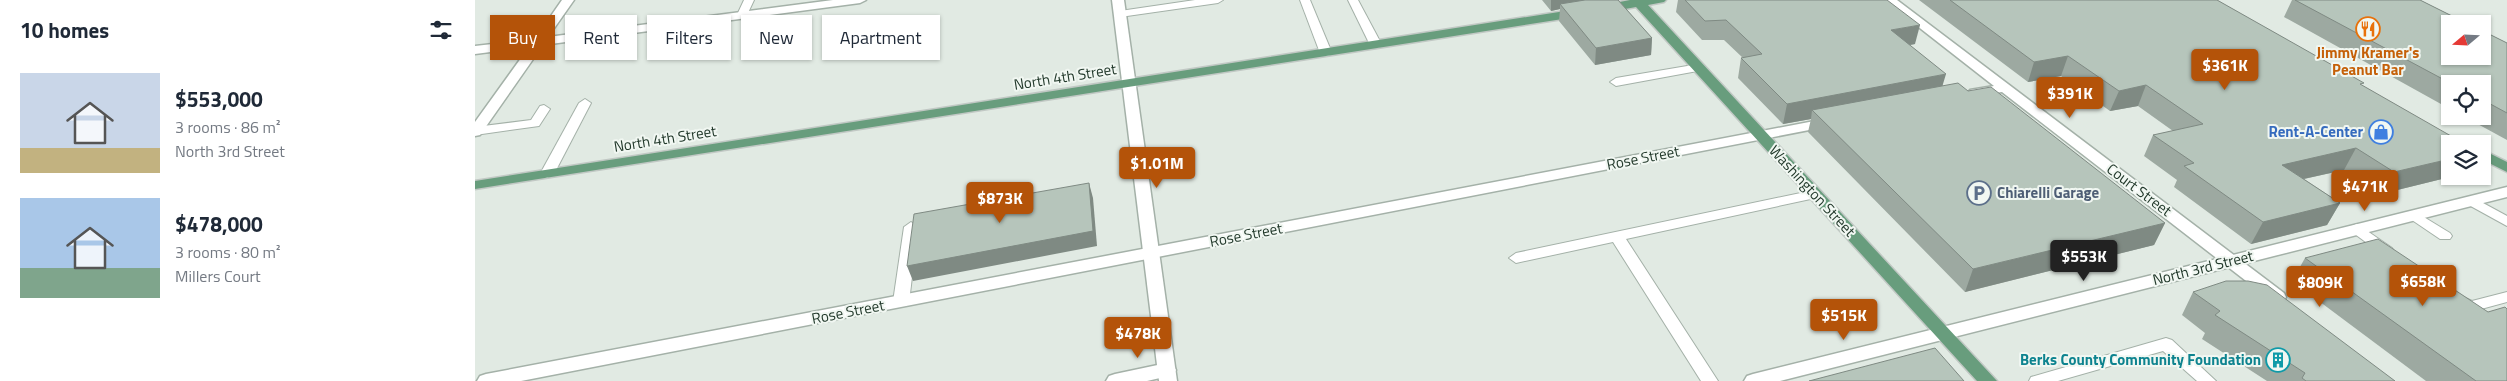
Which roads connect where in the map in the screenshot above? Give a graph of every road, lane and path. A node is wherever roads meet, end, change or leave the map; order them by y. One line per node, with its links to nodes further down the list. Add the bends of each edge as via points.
1 (569, 0): 14 (street)
2 (749, 0): 13 (lane)
3 (860, 0): 10 (street)
4 (1218, 0): 11 (lane)
5 (1305, 0): 19 (lane)
6 (1353, 0): 16 (lane)
7 (1659, 0): 9 (main road, North 4th Street)
8 (1890, 0): 24 (street, Court Street)
9 (1637, 2): 16 (main road, North 4th Street); 21 (main road, Washington Street)
10 (810, 3): 13 (street)
11 (1119, 7): 23 (street)
12 (741, 15): 15 (street)
13 (742, 15)
14 (555, 20)
15 (555, 40)
16 (1376, 45): 19 (main road, North 4th Street)
17 (490, 48): 18 (street)
18 (475, 50)
19 (1326, 53): 23 (main road, North 4th Street)
20 (526, 60): 29 (street)
21 (1699, 68): 22 (lane); 30 (main road, Washington Street)
22 (1616, 82)
23 (1128, 84): 33 (main road, North 4th Street); 44 (street)
24 (2005, 88): 25 (street); 47 (street, Court Street)
25 (1966, 95)
26 (585, 103): 33 (lane)
27 (544, 109): 29 (lane, via 535,123)
28 (1839, 120): 30 (street, Rose Street)
29 (475, 132)
30 (1761, 135): 36 (main road, Washington Street); 44 (street, Rose Street)
31 (2491, 159): 32 (main road)
32 (2507, 168)
33 (547, 174): 34 (main road, North 4th Street)
34 (475, 185)
35 (2507, 192): 37 (street, North 3rd Street)
36 (1815, 194): 43 (lane); 52 (main road, Washington Street)
37 (2472, 201): 38 (street, North 3rd Street); 39 (lane)
38 (2414, 215): 41 (street, North 3rd Street); 42 (lane)
39 (2507, 222)
40 (911, 227): 50 (lane)
41 (2357, 230): 45 (lane); 47 (street, North 3rd Street)
42 (2445, 236)
43 (1617, 237): 46 (lane); 56 (lane)
44 (1151, 254): 50 (street, Rose Street); 53 (street)
45 (2396, 256)
46 (1516, 258)
47 (2231, 261): 51 (street, Court Street); 52 (street, North 3rd Street)
48 (2445, 290): 49 (lane, via 2470,307)
49 (2507, 296)
50 (901, 302): 54 (street, Rose Street)
51 (2294, 309)
52 (1944, 333): 57 (street, North 3rd Street); 58 (main road, Washington Street)
53 (1168, 375): 55 (street)
54 (486, 381)
55 (1115, 381)
56 (1710, 381)
57 (1753, 381)
58 (1988, 381)
59 (2037, 381): 60 (lane, via 2166,344)
60 (2208, 381)

